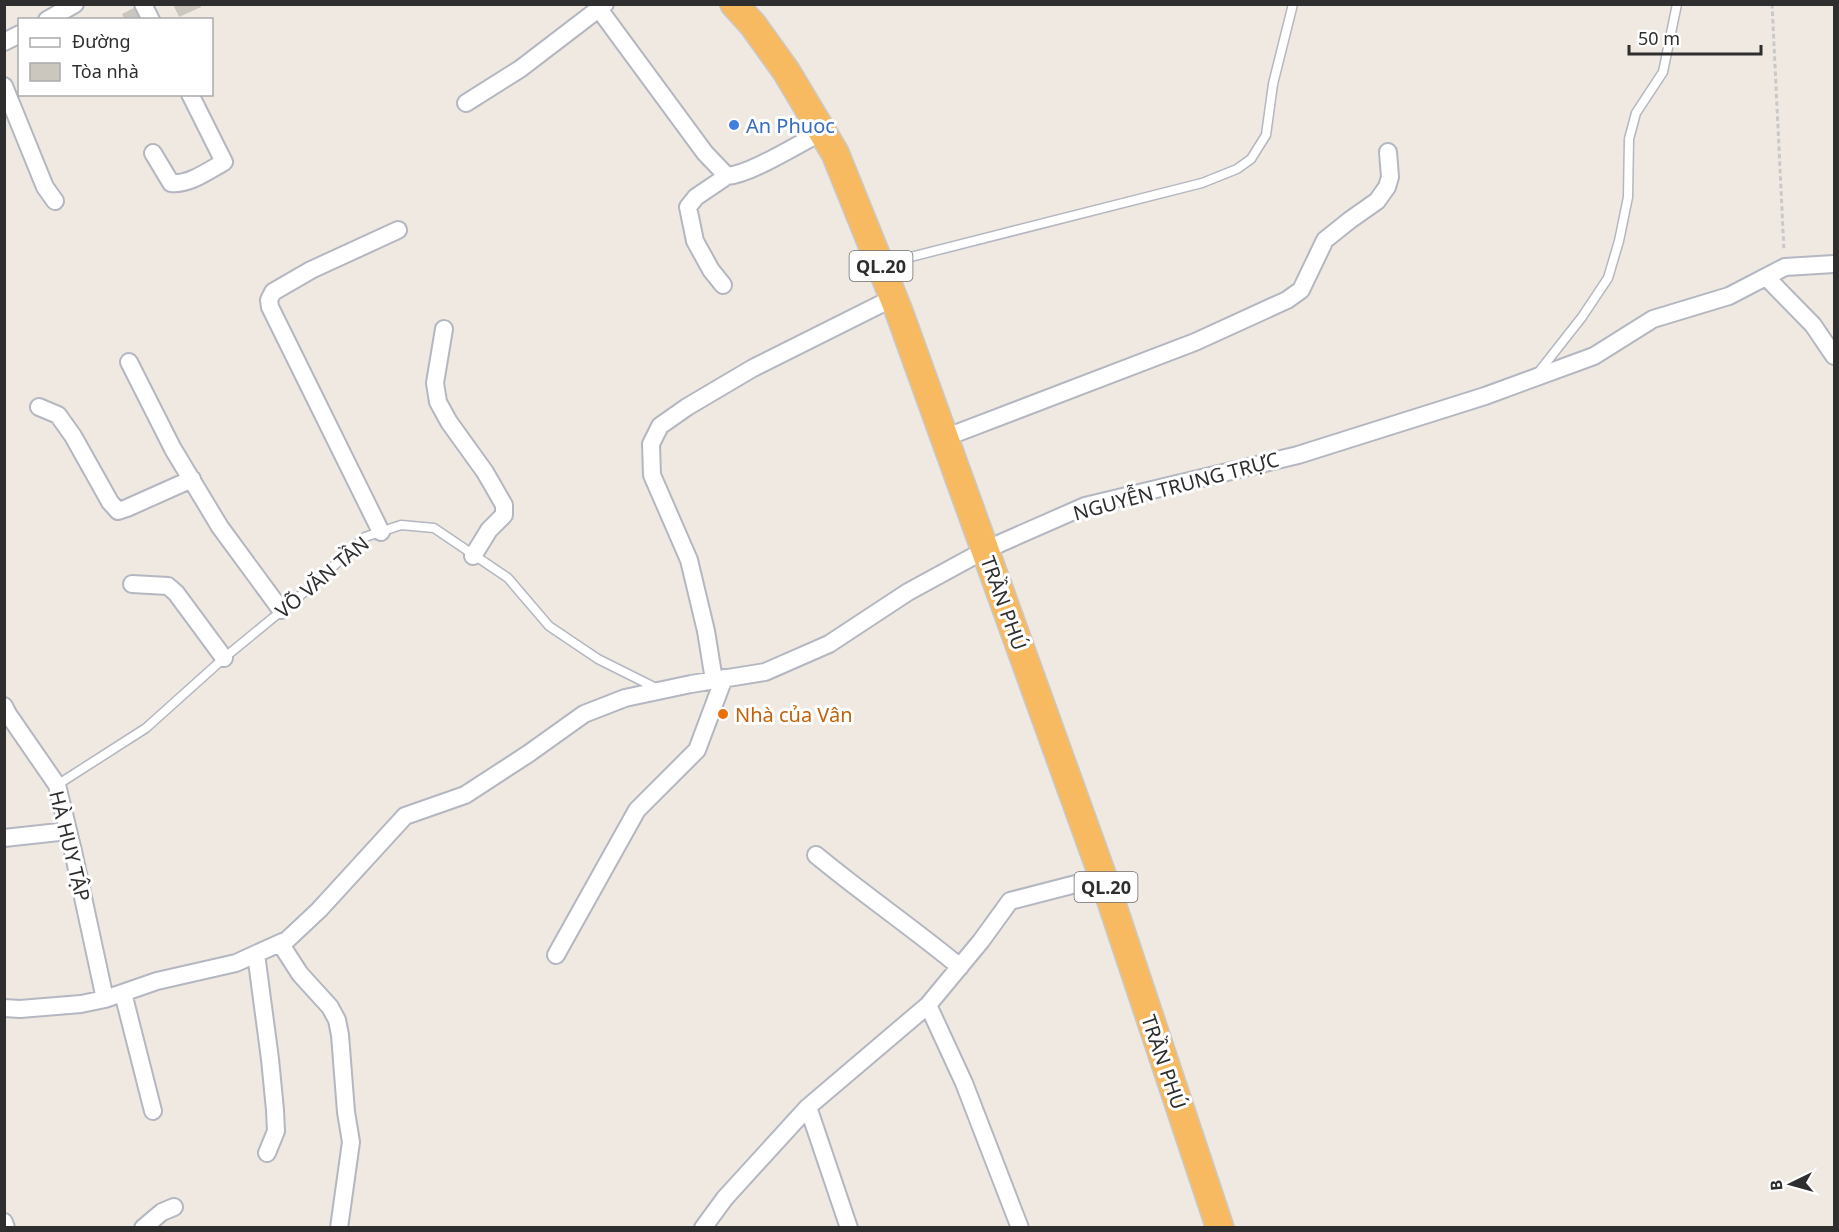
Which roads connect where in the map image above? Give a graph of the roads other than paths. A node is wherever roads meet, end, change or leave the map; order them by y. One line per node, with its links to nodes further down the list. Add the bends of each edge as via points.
1 (143, 4): 8 (street)
2 (734, 4): 14 (highway, TRẦN PHÚ / QL.20, via 786,71)
3 (1293, 4): 21 (lane, via 1273,84 1266,135 1251,159 1237,169 1202,183)
4 (1677, 4): 28 (lane, via 1663,72 1636,112 1629,139 1628,197 1608,278)
5 (71, 6): 7 (street)
6 (602, 7): 13 (street); 17 (street, via 705,153)
7 (50, 18)
8 (150, 18)
9 (18, 35): 10 (street)
10 (4, 42)
11 (4, 86): 18 (street, via 45,187)
12 (191, 96): 16 (street, via 224,162 197,177 171,183)
13 (466, 104)
14 (822, 132): 17 (street, via 750,170); 21 (highway, TRẦN PHÚ / QL.20, via 835,153)
15 (1388, 152): 30 (street, via 1387,187 1377,201 1325,240 1301,290 1287,300 1195,342)
16 (153, 153)
17 (727, 176): 23 (street, via 696,196 688,207 695,240)
18 (55, 201)
19 (398, 230): 32 (street, via 311,270 273,292 269,300)
20 (1834, 264): 22 (street, NGUYỄN TRUNG TRỰC, via 1785,267)
21 (880, 265): 24 (highway, TRẦN PHÚ / QL.20)
22 (1766, 277): 26 (street, via 1813,325); 28 (street, NGUYỄN TRUNG TRỰC, via 1729,296 1653,319 1594,356)
23 (723, 285)
24 (893, 298): 30 (highway, TRẦN PHÚ / QL.20); 38 (street, via 753,368 687,407 660,426 651,444 652,476 689,560)
25 (444, 329): 34 (street, via 435,383 438,402 504,505 504,515)
26 (1834, 356)
27 (129, 362): 31 (street)
28 (1534, 378): 33 (street, NGUYỄN TRUNG TRỰC, via 1298,455 1085,506)
29 (39, 407): 31 (street, via 58,415 118,511)
30 (944, 438): 33 (highway, TRẦN PHÚ / QL.20)
31 (192, 479): 36 (street, via 220,527)
32 (381, 532): 34 (lane, VÕ VĂN TẦN, via 401,525 434,528); 36 (lane, VÕ VĂN TẦN, via 365,537)
33 (985, 550): 38 (street, NGUYỄN TRUNG TRỰC, via 908,592 829,644 765,672); 45 (highway, TRẦN PHÚ / QL.20)
34 (473, 556): 39 (lane, VÕ VĂN TẦN, via 508,578 549,626 598,659)
35 (132, 584): 37 (street, via 168,586)
36 (281, 610): 37 (lane, VÕ VĂN TẦN)
37 (225, 658): 41 (lane, VÕ VĂN TẦN, via 146,729)
38 (719, 679): 39 (street, NGUYỄN TRUNG TRỰC); 48 (street, via 697,750 637,810)
39 (660, 690): 46 (street, NGUYỄN TRUNG TRỰC, via 584,714 465,795 405,816 320,910)
40 (4, 706): 41 (street, HÀ HUY TẬP)
41 (57, 785): 42 (street, HÀ HUY TẬP)
42 (68, 831): 43 (street); 51 (street, HÀ HUY TẬP)
43 (4, 838)
44 (816, 855): 49 (street)
45 (1103, 878): 49 (street, via 1010,901); 65 (highway, TRẦN PHÚ / QL.20)
46 (280, 943): 47 (street, NGUYỄN TRUNG TRỰC); 61 (street, via 337,1020 351,1142)
47 (256, 954): 50 (street, NGUYỄN TRUNG TRỰC, via 236,963); 56 (street, via 275,1110 276,1131)
48 (556, 955)
49 (960, 967): 52 (street)
50 (123, 993): 51 (street, NGUYỄN TRUNG TRỰC); 55 (street)
51 (105, 999): 53 (street, NGUYỄN TRUNG TRỰC)
52 (928, 1005): 54 (street); 64 (street, via 964,1083)
53 (4, 1008)
54 (808, 1107): 62 (street); 63 (street)
55 (153, 1111)
56 (267, 1153)
57 (174, 1207): 60 (street)
58 (4, 1222): 59 (street)
59 (6, 1227)
60 (143, 1227)
61 (339, 1227)
62 (703, 1227)
63 (849, 1227)
64 (1020, 1227)
65 (1220, 1227)

